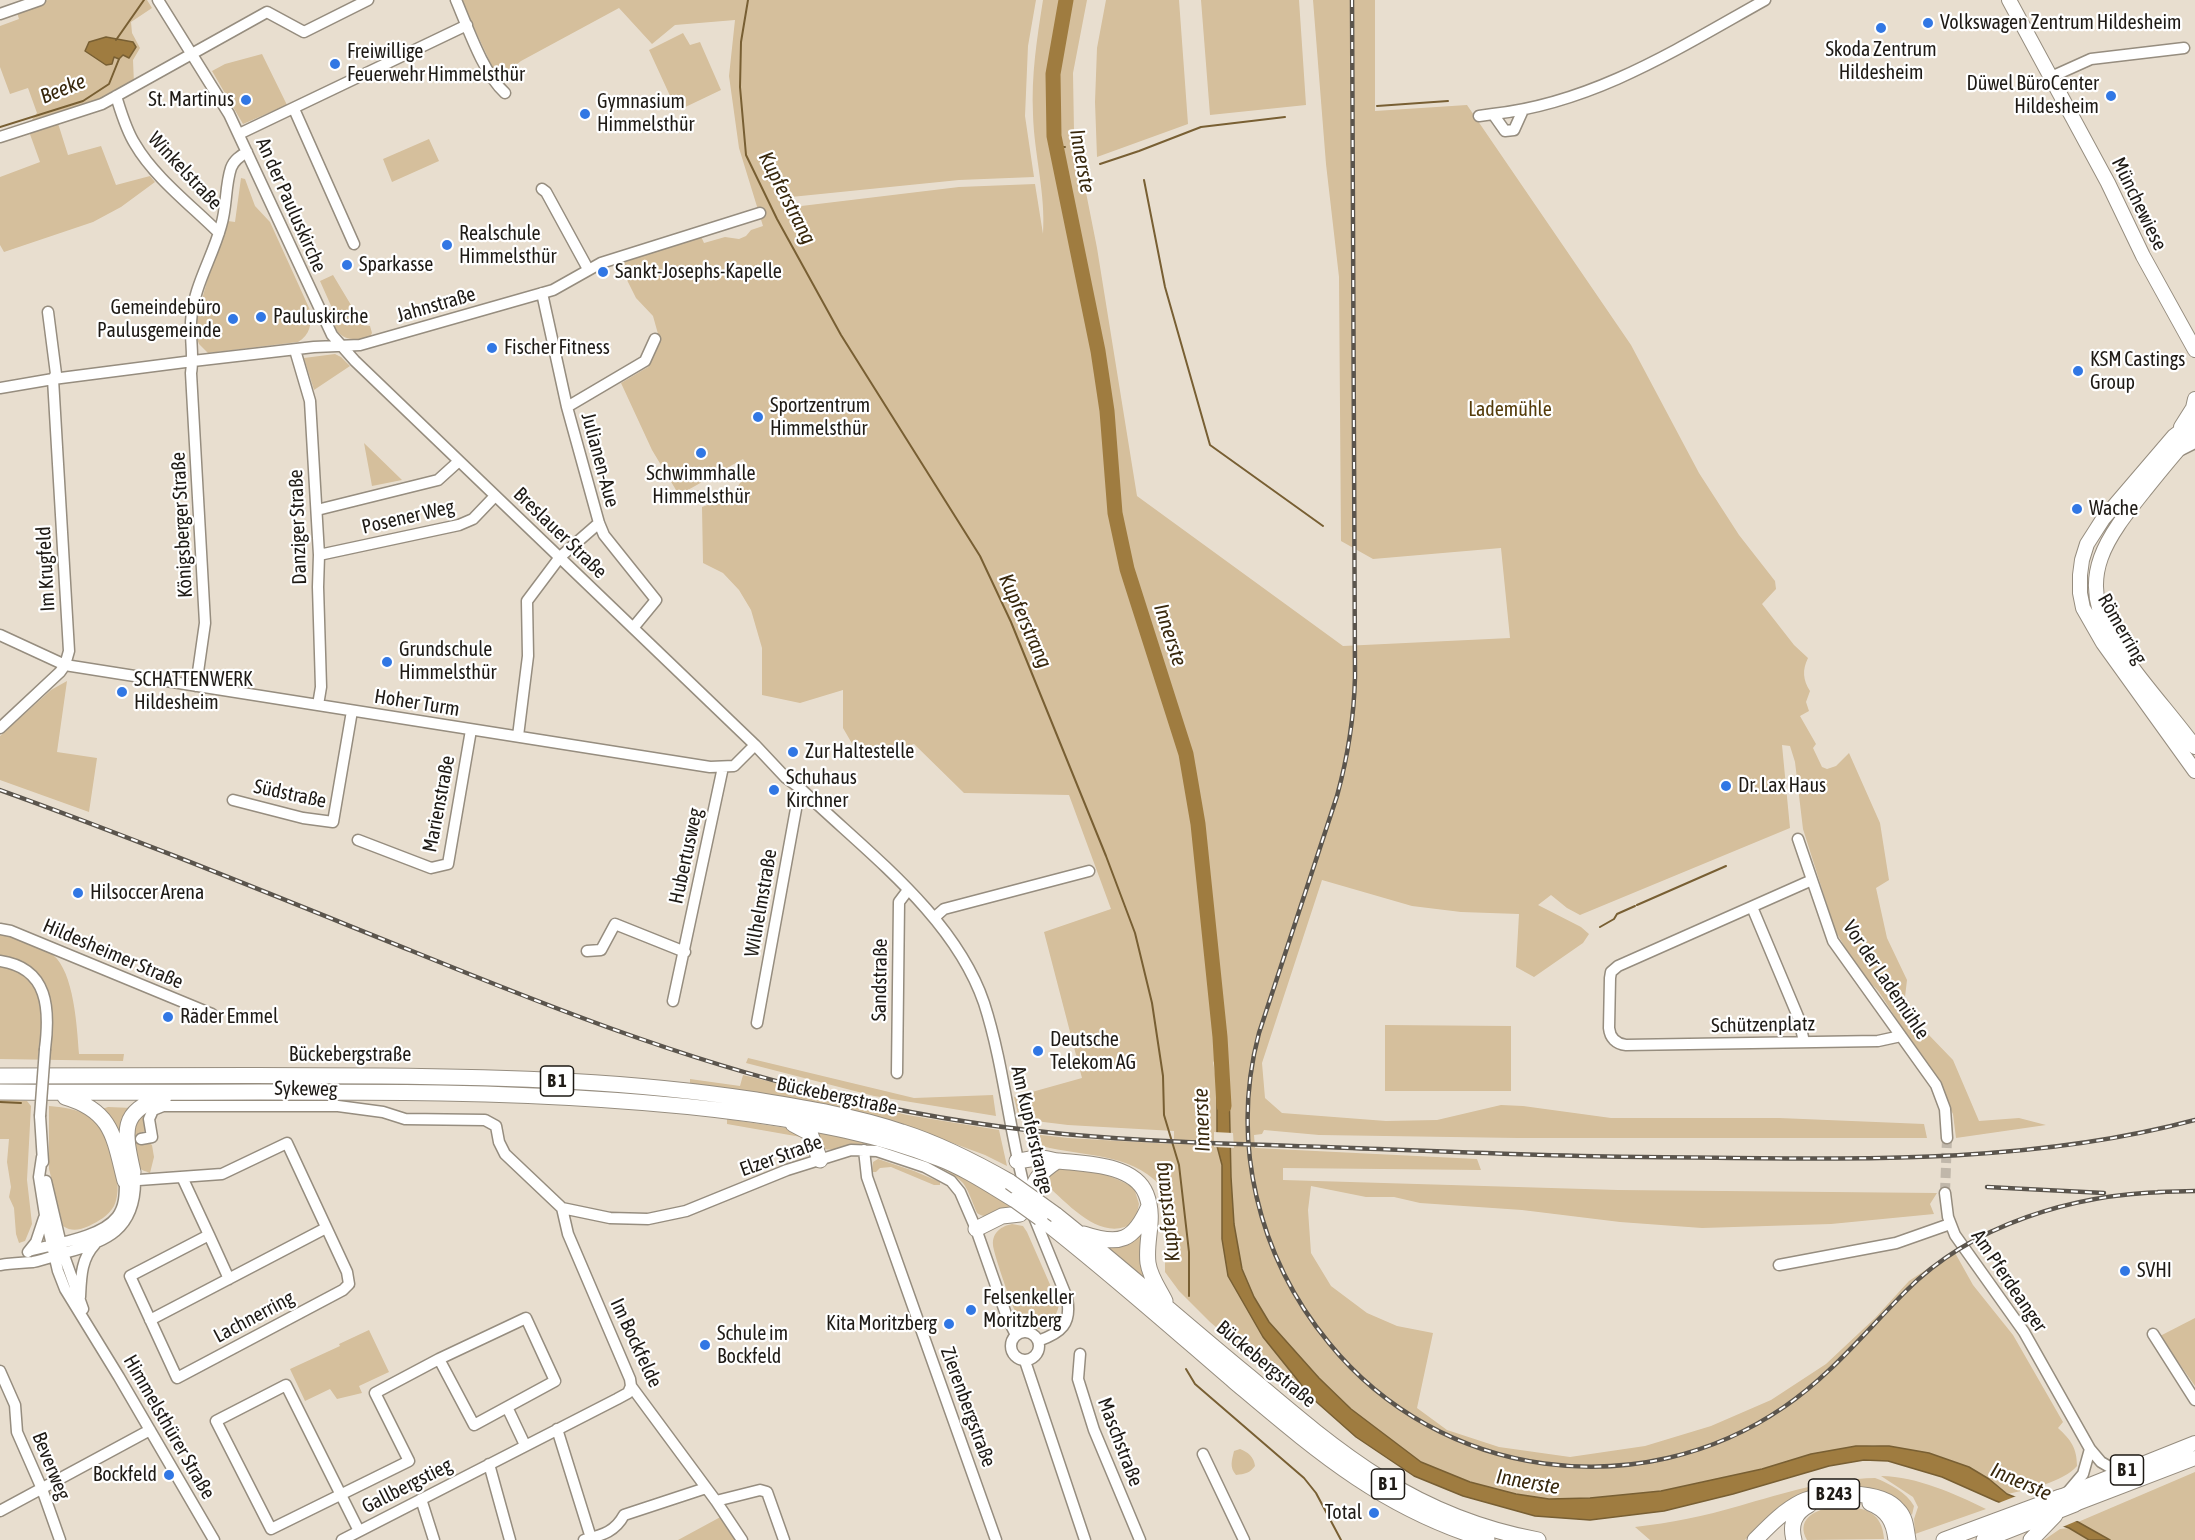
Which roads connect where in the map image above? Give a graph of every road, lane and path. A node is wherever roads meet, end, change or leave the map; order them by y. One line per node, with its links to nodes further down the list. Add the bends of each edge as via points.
1 (40, 0): 7 (street)
2 (158, 0): 10 (street)
3 (368, 0): 10 (street, via 304,32 267,12)
4 (456, 0): 8 (street)
5 (1765, 0): 15 (street, via 1623,78)
6 (2009, 0): 11 (main road, Münchewiese)
7 (0, 14)
8 (467, 25): 12 (street, via 497,86); 14 (street)
9 (2184, 48): 11 (street, via 2091,59)
10 (191, 53): 13 (street); 18 (street)
11 (2051, 77): 31 (main road, Münchewiese)
12 (505, 93)
13 (116, 96): 19 (street, via 95,107); 23 (street, Winkelstraße, via 139,151)
14 (294, 110): 18 (street, An der Pauluskirche); 24 (street, An der Pauluskirche)
15 (1523, 111): 16 (street); 16 (street, via 1514,130 1505,131)
16 (1493, 114): 17 (street)
17 (1479, 116)
18 (239, 134): 20 (street, An der Pauluskirche)
19 (0, 137)
20 (247, 152): 23 (street, Winkelstraße, via 231,168); 29 (street, An der Pauluskirche, via 327,327)
21 (542, 189): 25 (street)
22 (760, 213): 25 (street, Jahnstraße)
23 (219, 233): 32 (street, Winkelstraße, via 195,296 191,322)
24 (354, 243)
25 (588, 269): 26 (street, Jahnstraße, via 561,287)
26 (542, 293): 29 (street, Jahnstraße, via 364,344); 36 (street, Julianen-Aue)
27 (48, 312): 33 (street, Im Krugfeld, via 56,374)
28 (655, 339): 36 (street, Julianen-Aue, via 645,362)
29 (340, 345): 30 (street, Jahnstraße); 42 (street, Breslauer Straße)
30 (295, 350): 32 (street, Jahnstraße); 44 (street, Danziger Straße, via 310,402)
31 (2194, 350)
32 (193, 361): 33 (street, Jahnstraße); 51 (street, Königsberger Straße, via 205,623)
33 (53, 379): 34 (street, Jahnstraße); 50 (street, Im Krugfeld, via 69,651)
34 (0, 388)
35 (2195, 399): 39 (main road)
36 (567, 407): 45 (street, Julianen-Aue)
37 (2195, 420): 39 (main road, Römerring)
38 (2195, 431): 41 (main road, Römerring)
39 (2174, 436): 60 (main road, Römerring, via 2094,531 2082,560 2080,594 2083,608 2103,643)
40 (2195, 442): 41 (street)
41 (2174, 454): 58 (main road, Römerring, via 2106,542 2096,583 2100,612 2110,633)
42 (459, 461): 43 (street, Breslauer Straße); 44 (street, via 438,480)
43 (495, 496): 46 (street, Posener Weg, via 473,519 459,525); 47 (street, Breslauer Straße)
44 (316, 510): 46 (street, Danziger Straße)
45 (599, 523): 47 (street, Julianen-Aue); 48 (street, Julianen-Aue, via 604,535 656,600)
46 (320, 555): 52 (street, Danziger Straße)
47 (560, 557): 48 (street, Breslauer Straße); 56 (street, Julianen-Aue, via 527,601 528,657)
48 (633, 628): 57 (street, Breslauer Straße)
49 (0, 635): 50 (street, Hoher Turm)
50 (65, 665): 51 (street, Hoher Turm); 54 (street)
51 (196, 686): 52 (street, Hoher Turm)
52 (318, 705): 53 (street, Hoher Turm)
53 (352, 711): 55 (street, Hoher Turm); 62 (street, Südstraße, via 333,822)
54 (0, 728)
55 (471, 729): 56 (street, Hoher Turm); 64 (street, Marienstraße, via 448,864 431,868)
56 (518, 736): 59 (street, Hoher Turm)
57 (755, 745): 59 (street, via 736,765); 61 (street, Am Kupferstrange, via 794,776)
58 (2195, 747)
59 (723, 767): 72 (street, Hubertusweg)
60 (2195, 771)
61 (802, 790): 67 (street, Am Kupferstrange); 76 (street, Wilhelmstraße)
62 (233, 800)
63 (1798, 839): 66 (street, Vor der Lademühle)
64 (358, 840)
65 (1089, 871): 69 (street, via 944,909)
66 (1812, 880): 68 (street); 77 (street, Vor der Lademühle, via 1833,941)
67 (908, 890): 69 (street, Am Kupferstrange); 79 (street, Sandstraße, via 899,902)
68 (1752, 907): 78 (street, via 1799,1019); 78 (street, Schützenplatz, via 1614,969 1610,978 1609,1032 1616,1042 1626,1046)
69 (935, 917): 90 (street, Am Kupferstrange, via 951,938 984,1003)
70 (0, 928): 75 (street, Hildesheimer Straße)
71 (587, 951): 72 (street, via 601,950 615,924)
72 (685, 952): 74 (street, Hubertusweg)
73 (0, 961): 88 (street, Himmelsthürer Straße, bridge, via 24,969 40,986 47,1007 40,1116)
74 (673, 1001)
75 (212, 1014)
76 (757, 1023)
77 (1902, 1036): 78 (street, Schützenplatz, via 1878,1041); 85 (street, Vor der Lademühle, via 1940,1093 1946,1109)
78 (1804, 1042)
79 (897, 1073)
80 (5, 1074): 102 (highway, Bückebergstraße / B 1, bridge, via 495,1078 688,1091 783,1105 903,1132 951,1151 1010,1182)
81 (0, 1092): 82 (highway, Bückebergstraße / B 1)
82 (50, 1092): 83 (highway, Bückebergstraße / B 1); 93 (highway, via 88,1105 102,1119)
83 (179, 1092): 84 (highway, Bückebergstraße / B 1, via 578,1098 686,1105); 93 (highway, via 145,1103 130,1120)
84 (779, 1118): 89 (highway, via 810,1133); 95 (highway, Bückebergstraße / B 1, via 903,1145 949,1163)
85 (1947, 1138)
86 (141, 1139): 97 (street, Sykeweg, via 152,1137 149,1119 153,1110 163,1106 338,1106 405,1119 484,1120 496,1126 505,1154)
87 (864, 1149): 89 (street, Elzer Straße); 101 (street, Elzer Straße, via 899,1157 951,1181); 151 (street, Zierenbergstraße, via 867,1178)
88 (42, 1157): 98 (street, Himmelsthürer Straße, via 39,1178); 105 (street, Himmelsthürer Straße)
89 (820, 1160): 97 (street, Elzer Straße, via 664,1217 616,1218)
90 (1017, 1161): 91 (highway); 95 (street, Am Kupferstrange)
91 (1057, 1161): 95 (highway, via 1042,1171); 96 (highway, via 1123,1172 1142,1186)
92 (182, 1177): 93 (street); 100 (street, Lachnerring, via 222,1174 287,1143); 103 (street)
93 (130, 1181): 104 (street, via 135,1198 130,1214 117,1230); 105 (street, via 116,1218 100,1231)
94 (1945, 1193): 99 (street)
95 (1021, 1206): 101 (highway); 117 (street, Am Kupferstrange, via 1046,1249 1069,1311 1061,1330); 155 (highway, Bückebergstraße / B 1, bridge, via 1352,1476 1430,1520)
96 (1149, 1206): 102 (highway, via 1137,1228 1124,1239 1104,1240); 112 (highway, via 1152,1225 1148,1267)
97 (562, 1208): 122 (street, Im Bockfelde, via 568,1234)
98 (45, 1215): 105 (street, Himmelsthürer Straße); 106 (street)
99 (1950, 1224): 109 (street, Am Pferdeanger, via 1896,1243); 129 (street, Am Pferdeanger, via 2024,1332)
100 (326, 1228): 110 (street); 113 (street, Lachnerring, via 349,1284 177,1378)
101 (976, 1229): 116 (street, Elzer Straße)
102 (1078, 1232): 112 (highway, Bückebergstraße / B 1)
103 (209, 1235): 110 (street); 113 (street, Lachnerring, via 129,1276)
104 (95, 1244): 105 (street); 111 (street, via 83,1264)
105 (57, 1249): 106 (street); 107 (street, via 32,1262); 111 (street, Himmelsthürer Straße); 114 (street, Himmelsthürer Straße, via 65,1289)
106 (29, 1251): 107 (street)
107 (14, 1262): 108 (street)
108 (0, 1265)
109 (1779, 1265)
110 (229, 1279): 113 (street)
111 (79, 1300): 114 (street, Himmelsthürer Straße)
112 (1169, 1309): 156 (highway, Bückebergstraße / B 1, via 1326,1441 1375,1476 1448,1514)
113 (150, 1320)
114 (92, 1332): 126 (street, Himmelsthürer Straße)
115 (2153, 1334): 123 (street)
116 (1016, 1335): 117 (street, via 1027,1332); 120 (street, Elzer Straße, via 1011,1350 1016,1358)
117 (1038, 1341): 120 (street, via 1036,1354)
118 (1080, 1354): 153 (street, Maschstraße, via 1078,1379 1094,1430)
119 (439, 1359): 124 (street, via 474,1425); 124 (street, via 526,1318 555,1381); 136 (street, via 375,1393 409,1461)
120 (1025, 1361): 152 (street, Elzer Straße)
121 (0, 1371): 135 (street, Beverweg, via 15,1405 17,1432)
122 (631, 1386): 125 (street, Gallbergstieg, via 628,1393); 134 (street, Im Bockfelde)
123 (2195, 1400)
124 (507, 1407): 128 (street)
125 (557, 1429): 128 (street, Gallbergstieg); 142 (street)
126 (150, 1430): 135 (street); 145 (street, Himmelsthürer Straße)
127 (2195, 1443): 133 (main road, B 1)
128 (525, 1445): 132 (street, Gallbergstieg)
129 (2090, 1449): 133 (street, Am Pferdeanger, via 2101,1462); 139 (street, via 2083,1474)
130 (1203, 1454): 154 (street)
131 (2195, 1458): 139 (main road, B 1)
132 (489, 1464): 137 (street, Gallbergstieg); 148 (street)
133 (2120, 1473): 139 (main road, B 1)
134 (706, 1488): 138 (street, Im Bockfelde); 142 (street, via 624,1515 611,1532)
135 (42, 1489): 140 (street); 144 (street, Beverweg)
136 (341, 1496): 136 (street, via 286,1385 216,1421 271,1529); 141 (street)
137 (421, 1500): 141 (street, Gallbergstieg); 147 (street)
138 (716, 1501): 149 (street, Im Bockfelde); 150 (street, via 760,1490 767,1492)
139 (2065, 1502): 143 (highway); 161 (highway, B 1); 162 (highway, B 1)
140 (0, 1510)
141 (359, 1531): 146 (street, Gallbergstieg)
142 (588, 1539)
143 (2032, 1539)
144 (60, 1540)
145 (214, 1540)
146 (342, 1540)
147 (434, 1540)
148 (510, 1540)
149 (742, 1540)
150 (784, 1540)
151 (996, 1540)
152 (1085, 1540)
153 (1140, 1540)
154 (1244, 1540)
155 (1487, 1540)
156 (1538, 1540)
157 (1755, 1540): 160 (highway, B 243, via 1798,1503 1840,1494 1880,1499 1893,1505 1904,1518)
158 (1794, 1540): 159 (highway, via 1792,1526 1800,1510 1838,1499 1880,1507 1892,1521)
159 (1896, 1540)
160 (1908, 1540)
161 (1944, 1540)
162 (1984, 1540)

